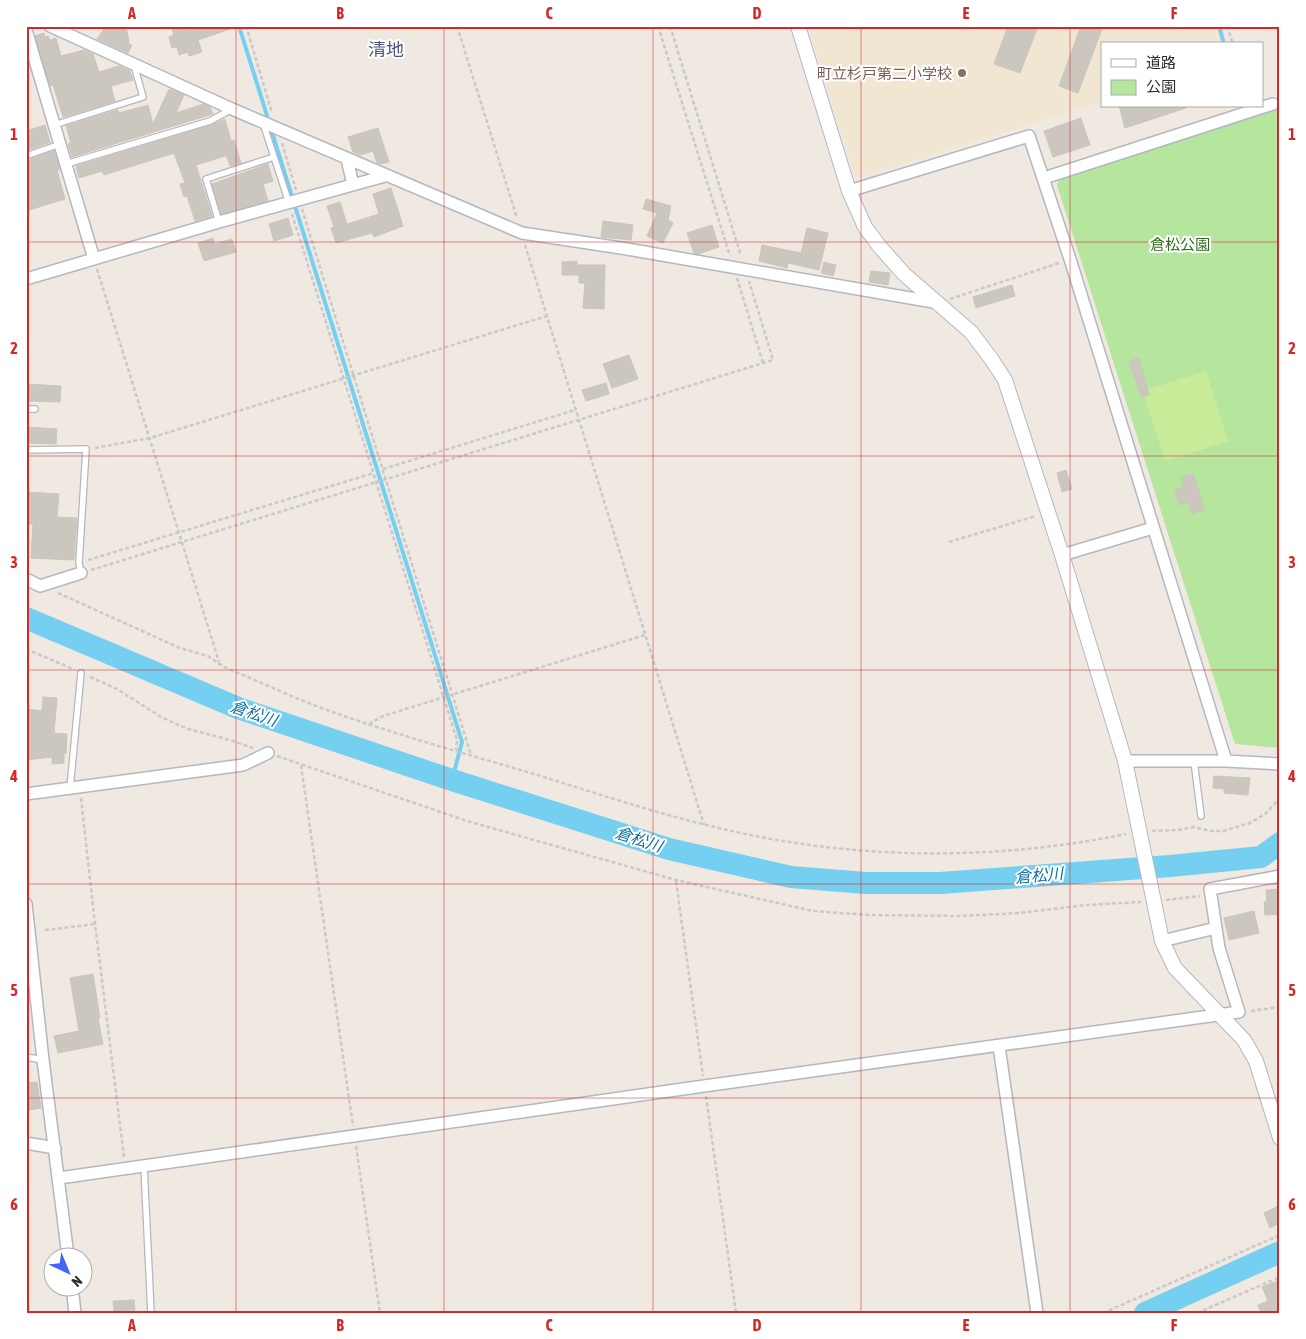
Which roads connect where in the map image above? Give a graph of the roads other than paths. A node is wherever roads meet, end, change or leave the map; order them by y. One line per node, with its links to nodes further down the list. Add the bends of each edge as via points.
1 (50, 26): 4 (street)
2 (798, 26): 19 (street)
3 (26, 30): 9 (street)
4 (134, 65): 8 (street); 9 (lane, via 144,97)
5 (1273, 104): 6 (street)
6 (1264, 107)
7 (1261, 108): 17 (street)
8 (232, 109): 10 (street); 15 (lane, via 210,121)
9 (54, 125): 11 (street)
10 (271, 126): 13 (lane); 14 (street)
11 (60, 144): 12 (lane); 15 (street)
12 (26, 156)
13 (274, 157): 20 (lane); 21 (lane, via 206,179)
14 (347, 159): 16 (street); 18 (street)
15 (66, 164): 22 (street)
16 (385, 176): 18 (street); 24 (street, via 522,233)
17 (1044, 178): 19 (street, via 1030,136); 28 (street)
18 (353, 185): 20 (street)
19 (849, 191): 24 (street, via 865,227 880,247 904,274)
20 (294, 201): 21 (street)
21 (219, 222): 22 (street)
22 (94, 259): 23 (street)
23 (26, 279)
24 (939, 303): 29 (street, via 971,332 1005,380)
25 (26, 409): 26 (lane)
26 (35, 409)
27 (26, 450): 30 (lane, via 86,449)
28 (1153, 528): 29 (street); 35 (street)
29 (1062, 555): 36 (street)
30 (80, 568): 31 (street, via 40,586)
31 (26, 578)
32 (81, 673): 38 (lane)
33 (268, 753): 38 (street, via 243,766)
34 (1194, 761): 35 (street); 36 (street); 40 (lane)
35 (1226, 761): 37 (street)
36 (1125, 762): 45 (street)
37 (1280, 764)
38 (75, 787): 39 (street)
39 (26, 794)
40 (1201, 816)
41 (1280, 876): 43 (street, via 1210,889)
42 (26, 904): 44 (street)
43 (1216, 928): 45 (street); 46 (street, via 1239,1012)
44 (28, 939): 49 (street)
45 (1162, 940): 46 (street, via 1175,968)
46 (1220, 1016): 47 (street); 50 (street, via 1244,1040 1256,1061)
47 (999, 1046): 53 (street); 59 (street)
48 (26, 1057): 49 (lane)
49 (43, 1060): 52 (street)
50 (1280, 1138)
51 (26, 1143): 52 (street)
52 (54, 1148): 54 (street)
53 (144, 1166): 54 (street); 58 (lane)
54 (59, 1178): 55 (street)
55 (67, 1246)
56 (73, 1296): 57 (street)
57 (75, 1313)
58 (151, 1313)
59 (1037, 1313)

